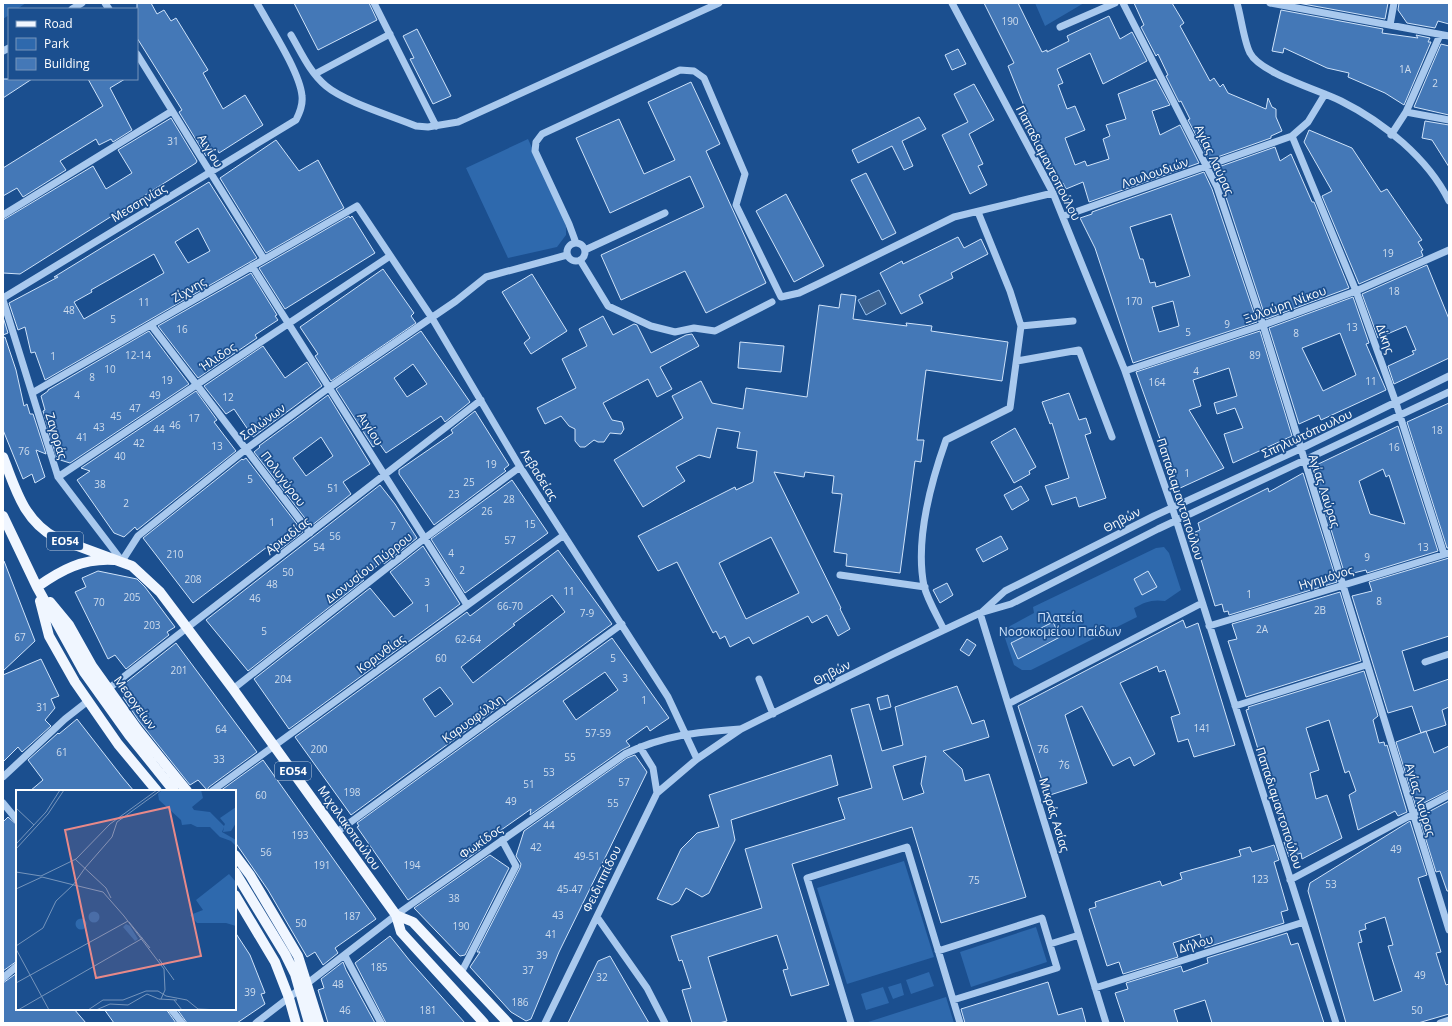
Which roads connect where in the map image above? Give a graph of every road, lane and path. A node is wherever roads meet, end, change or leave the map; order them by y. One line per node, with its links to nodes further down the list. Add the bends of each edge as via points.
1 (257, 3): 26 (street, Μεσσηνίας, via 292,68 302,95 302,108 296,120)
2 (374, 3): 12 (street)
3 (719, 3): 22 (street, via 458,122)
4 (952, 3): 28 (street, Παπαδιαμαντοπούλου)
5 (1115, 3): 11 (street)
6 (1123, 3): 25 (street, Αγίας Λαύρας)
7 (1237, 3): 18 (street, via 1250,54 1263,68)
8 (1270, 3): 10 (street)
9 (1394, 3): 10 (street)
10 (1390, 25): 14 (street)
11 (1060, 27)
12 (390, 34): 17 (street); 22 (street)
13 (292, 35): 17 (street)
14 (1440, 35): 15 (street); 20 (street)
15 (1449, 36)
16 (138, 56): 19 (street, Αιγίου)
17 (314, 74): 22 (street, via 326,86 344,97 416,126)
18 (1326, 94): 23 (street, via 1360,111); 24 (street, Λουλουδιών, via 1308,122)
19 (172, 111): 26 (street, Αιγίου); 33 (street)
20 (1406, 112): 21 (street); 23 (street)
21 (1449, 120)
22 (436, 126)
23 (1391, 135): 27 (street)
24 (1292, 136): 25 (street, Λουλουδιών); 43 (street, Δίκης)
25 (1208, 166): 34 (street, Λουλουδιών); 50 (street, Αγίας Λαύρας)
26 (210, 172): 40 (street, Αιγίου); 44 (street, Μεσσηνίας)
27 (1446, 186): 29 (street)
28 (1053, 193): 32 (street); 34 (street, Παπαδιαμαντοπούλου)
29 (1449, 201)
30 (357, 206): 39 (street, Λεβαδείας); 40 (street, Ζίχνης)
31 (664, 212): 36 (street)
32 (978, 212): 45 (street, via 954,217 820,284); 51 (street, via 1010,291)
33 (3, 215)
34 (1064, 216): 53 (street, Παπαδιαμαντοπούλου)
35 (576, 243): 36 (street); 38 (street, via 569,247); 45 (street, via 535,151 536,142 542,134 680,70 694,71 704,78 745,174 736,206)
36 (585, 250): 41 (street)
37 (1449, 250): 43 (street, Ξυλούρη Νίκου)
38 (567, 255): 41 (street, via 572,261); 46 (street, Σαλώνων, via 486,277)
39 (390, 256): 46 (street, Λεβαδείας); 48 (street, Ήλιδος)
40 (264, 260): 42 (street, Ζίχνης)
41 (580, 260): 45 (street, via 608,306 651,326 676,332 694,328 715,330)
42 (252, 266): 48 (street, Αιγίου); 49 (street, Ζίχνης)
43 (1356, 291): 50 (street, Ξυλούρη Νίκου); 60 (street, Δίκης)
44 (3, 299): 58 (street, Ζαγοράς)
45 (777, 300)
46 (432, 318): 56 (street, Σαλώνων); 59 (street, Λεβαδείας)
47 (1073, 321): 51 (street)
48 (290, 323): 55 (street, Ήλιδος); 56 (street, Αιγίου)
49 (150, 325): 55 (street, Πολυγύρου); 58 (street, Ζίχνης)
50 (1263, 325): 53 (street, Ξυλούρη Νίκου); 64 (street, Αγίας Λαύρας)
51 (1021, 326): 52 (street)
52 (1017, 361): 62 (street, via 1079,350); 82 (street, via 1010,408 946,440 934,474 921,553)
53 (1125, 371): 70 (street, Παπαδιαμαντοπούλου)
54 (1449, 376): 60 (street, Σπηλιωτόπουλου)
55 (197, 384): 63 (street, Πολυγύρου); 69 (street, Ήλιδος)
56 (330, 387): 63 (street, Σαλώνων); 68 (street, Αιγίου)
57 (1449, 392): 61 (street, Σπηλιωτόπουλου)
58 (32, 393): 69 (street, Ζαγοράς)
59 (481, 400): 67 (street, Λεβαδείας); 68 (street, Αρκαδίας)
60 (1396, 403): 61 (street, Δίκης); 64 (street, Σπηλιωτόπουλου)
61 (1400, 415): 66 (street, Σπηλιωτόπουλου); 77 (street, Δίκης)
62 (1112, 437)
63 (246, 449): 74 (street, Πολυγύρου); 78 (street, Σαλώνων, via 138,536)
64 (1300, 450): 66 (street, Αγίας Λαύρας); 70 (street, Σπηλιωτόπουλου)
65 (3, 457): 78 (main road, ΕΟ54, via 24,508 38,526 56,538)
66 (1304, 461): 72 (street, Σπηλιωτόπουλου); 80 (street, Αγίας Λαύρας)
67 (520, 467): 75 (street, Λεβαδείας); 76 (street, Διονυσίου Πύρρου)
68 (385, 474): 74 (street, Αρκαδίας); 76 (street, Αιγίου)
69 (58, 477): 78 (street, Ζαγοράς)
70 (1172, 507): 72 (street, Παπαδιαμαντοπούλου); 85 (street, Θηβών, via 1005,592)
71 (3, 516): 73 (main road)
72 (1176, 521): 83 (street, Παπαδιαμαντοπούλου); 85 (street, Θηβών, via 1011,604)
73 (5, 528): 81 (main road)
74 (310, 533): 89 (street, Αρκαδίας)
75 (564, 535): 84 (street, Κορινθίας); 86 (street, Λεβαδείας)
76 (425, 538): 84 (street, Αιγίου); 96 (street, Διονυσίου Πύρρου)
77 (1446, 554): 80 (street, Ηγημόνος)
78 (122, 561): 81 (main road, via 92,561 78,564 59,572); 89 (main road, Μιχαλακοπούλου / ΕΟ54, via 140,571 160,592)
79 (840, 575): 82 (street)
80 (1342, 584): 87 (street, Ηγημόνος); 93 (street, Αγίας Λαύρας)
81 (37, 587): 88 (main road); 97 (main road, via 49,636)
82 (925, 587): 90 (street)
83 (1202, 603): 87 (street, Παπαδιαμαντοπούλου); 98 (street)
84 (467, 605): 103 (street, Κορινθίας)
85 (980, 613): 90 (street, Θηβών); 98 (street, Μικράς Ασίας)
86 (622, 624): 102 (street, Λεβαδείας, via 668,697); 116 (street, Καρυοφύλλη)
87 (1209, 626): 99 (street, Παπαδιαμαντοπούλου)
88 (65, 627): 95 (main road, Μεσογείων); 108 (main road, Μεσογείων, via 84,672 114,716)
89 (187, 628): 95 (street, Αρκαδίας); 96 (main road, Μιχαλακοπούλου / ΕΟ54)
90 (944, 630): 100 (street, Θηβών)
91 (1449, 654): 92 (street)
92 (1425, 662)
93 (1366, 665): 99 (street); 114 (street, Αγίας Λαύρας)
94 (759, 679): 100 (street)
95 (108, 689): 109 (main road, Μεσογείων, via 136,729)
96 (233, 689): 103 (main road, Μιχαλακοπούλου / ΕΟ54)
97 (88, 701): 106 (street); 107 (main road, via 118,744)
98 (1008, 704): 126 (street, Μικράς Ασίας)
99 (1235, 706): 120 (street, Παπαδιαμαντοπούλου)
100 (773, 714): 101 (street, Θηβών)
101 (741, 729): 102 (street, Φωκίδος); 105 (street, Θηβών)
102 (686, 734): 104 (street, Φωκίδος); 105 (street, Λεβαδείας)
103 (274, 746): 110 (street, Κορινθίας); 116 (main road, Μιχαλακοπούλου / ΕΟ54)
104 (640, 747): 111 (street, via 652,768); 117 (street, Φωκίδος, via 610,764)
105 (697, 759): 111 (street, Φειδιππίδου)
106 (3, 777)
107 (156, 790)
108 (173, 790)
109 (186, 790)
110 (213, 790)
111 (657, 794): 123 (street, Φειδιππίδου)
112 (1449, 796): 114 (street)
113 (3, 803): 115 (street)
114 (1412, 814): 120 (street); 125 (street, Αγίας Λαύρας)
115 (16, 819)
116 (337, 832): 122 (main road, Μιχαλακοπούλου / ΕΟ54)
117 (502, 840): 122 (street, Φωκίδος); 131 (street, via 516,866)
118 (236, 856): 133 (main road, via 250,875 298,956)
119 (236, 874): 133 (main road)
120 (1290, 880): 124 (street, Παπαδιαμαντοπούλου)
121 (236, 897): 135 (main road, via 275,962)
122 (396, 915): 129 (street, Φωκίδος); 131 (main road, via 413,922); 145 (main road, ΕΟ54, via 401,932)
123 (596, 917): 147 (street, Φειδιππίδου); 148 (street, via 647,988)
124 (1304, 922): 134 (street, Δήλου); 152 (street, Παπαδιαμαντοπούλου)
125 (1449, 930)
126 (1079, 935): 127 (street); 134 (street, Μικράς Ασίας)
127 (1050, 944): 128 (street, via 1042,918); 136 (street, via 1058,968)
128 (938, 951): 136 (street); 149 (street, via 907,847 807,878)
129 (345, 956): 133 (street, Φωκίδος); 144 (street)
130 (16, 967): 132 (street)
131 (461, 974): 146 (main road)
132 (3, 978)
133 (304, 987): 135 (street, Φωκίδος); 142 (main road); 143 (main road)
134 (1095, 988): 151 (street, Μικράς Ασίας)
135 (289, 998): 140 (street, Φωκίδος); 141 (main road)
136 (953, 1000): 150 (street)
137 (172, 1010): 139 (street)
138 (1449, 1020): 153 (street)
139 (182, 1023)
140 (256, 1023)
141 (296, 1023)
142 (309, 1023)
143 (319, 1023)
144 (381, 1023)
145 (484, 1023)
146 (508, 1023)
147 (545, 1023)
148 (665, 1023)
149 (851, 1023)
150 (960, 1023)
151 (1106, 1023)
152 (1336, 1023)
153 (1440, 1023)

